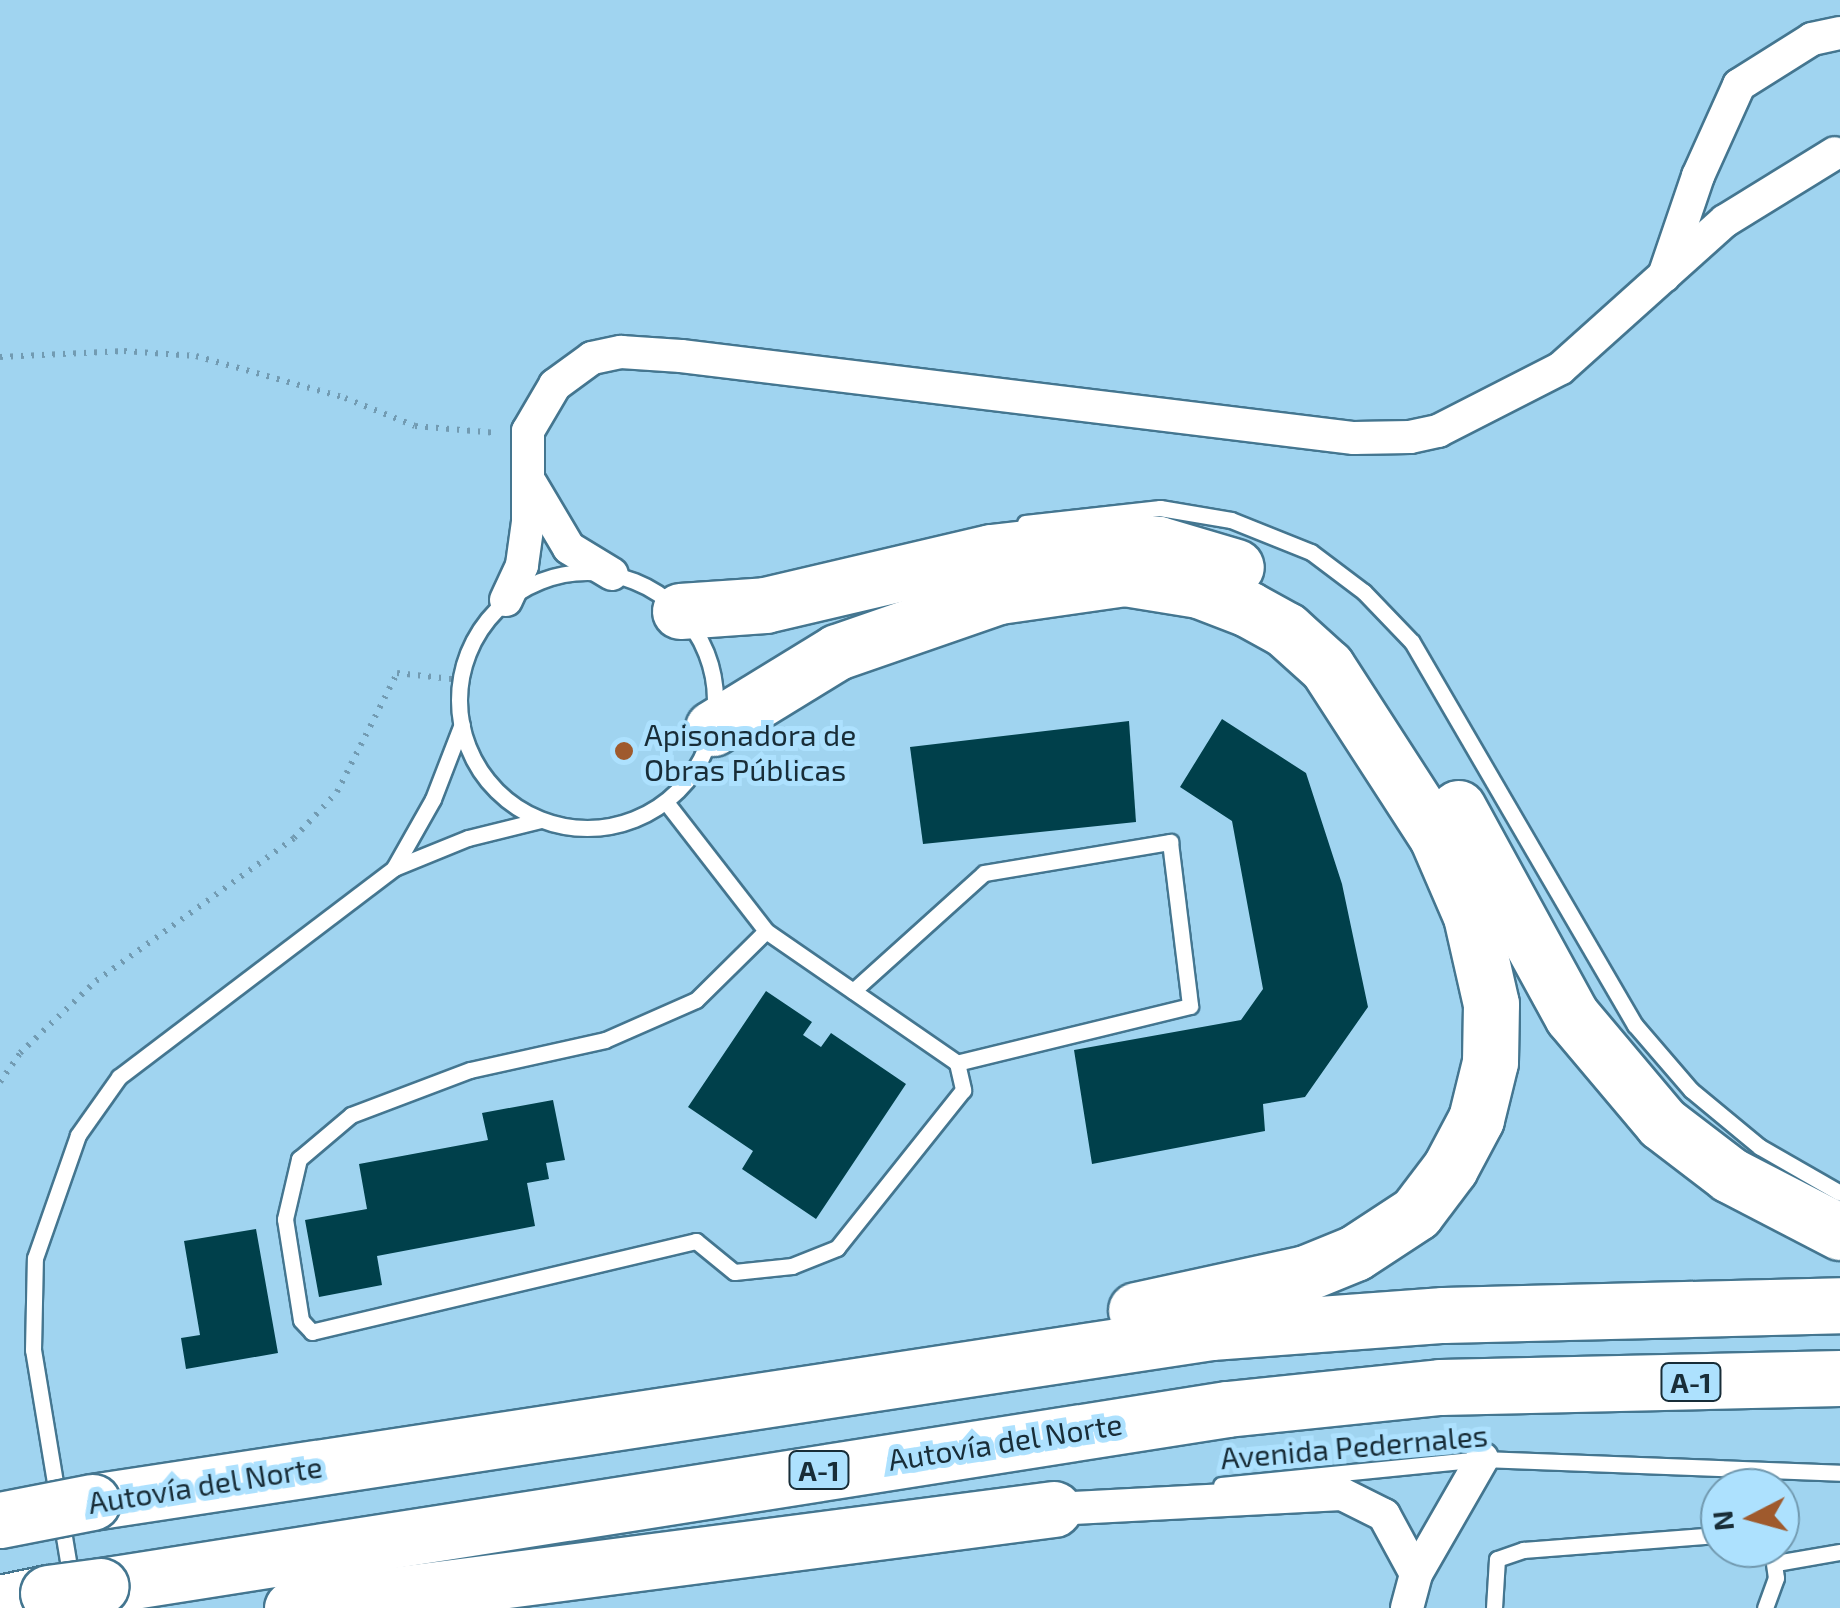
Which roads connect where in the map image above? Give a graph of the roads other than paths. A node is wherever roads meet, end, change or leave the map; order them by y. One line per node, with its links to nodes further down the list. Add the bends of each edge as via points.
1 (1840, 34): 3 (street, via 1812,39 1739,84)
2 (1834, 153): 3 (street, via 1725,222)
3 (1662, 280): 4 (street, via 1561,368 1471,416 1410,437 1354,438 621,352 592,358 555,385 528,431)
4 (526, 473): 7 (street, via 568,548); 9 (street, via 522,565)
5 (1004, 528): 19 (lane, via 1059,514 1160,508 1231,520 1311,552 1364,592 1412,642 1634,1025 1691,1090 1760,1147)
6 (986, 532): 8 (lane)
7 (612, 574): 9 (lane, via 574,572 538,581); 10 (lane, via 660,594)
8 (849, 588): 10 (highway, via 766,605); 20 (highway, via 991,552 1158,544 1240,568 1340,629 1410,724 1572,1016 1662,1123 1730,1175)
9 (506, 600): 11 (lane, via 477,636 461,680)
10 (680, 611): 12 (lane, via 704,645 715,686)
11 (462, 724): 14 (lane, via 489,782); 15 (lane, via 433,799)
12 (713, 728): 13 (lane, via 696,769); 22 (highway, via 838,652 999,596 1125,578 1199,590 1286,630 1327,667 1437,838 1486,966 1490,1062 1476,1119 1416,1213 1355,1253 1306,1273 1114,1315)
13 (666, 802): 14 (lane, via 628,822 584,829); 16 (lane)
14 (541, 820): 15 (lane, via 468,838)
15 (394, 868): 33 (lane, via 119,1077 78,1135 35,1258 33,1350)
16 (766, 931): 17 (lane); 18 (lane, via 696,1000 605,1040 470,1070 338,1126 298,1158 285,1219 301,1320 312,1332 696,1241 734,1272 792,1266 837,1248 963,1090)
17 (853, 991): 18 (lane); 18 (lane, via 984,873 1170,842 1190,1006)
18 (957, 1063)
19 (1840, 1193)
20 (1840, 1232)
21 (1840, 1305): 22 (highway, Autovía del Norte, via 1313,1321)
22 (1033, 1355): 27 (highway, Autovía del Norte, bridge)
23 (1840, 1378): 33 (highway, Autovía del Norte / A-1, via 1440,1387 1227,1409)
24 (1482, 1459): 25 (lane, Avenida Pedernales); 26 (lane, Avenida Pedernales); 32 (street)
25 (1840, 1473)
26 (1054, 1509): 32 (street, via 1342,1494 1384,1515); 34 (highway)
27 (0, 1520)
28 (1700, 1537): 36 (lane, via 1523,1550 1497,1559)
29 (1840, 1552): 30 (lane)
30 (1800, 1554)
31 (1772, 1568): 37 (lane)
32 (1416, 1574): 35 (street)
33 (56, 1598)
34 (292, 1608)
35 (1408, 1608)
36 (1494, 1608)
37 (1766, 1608)

